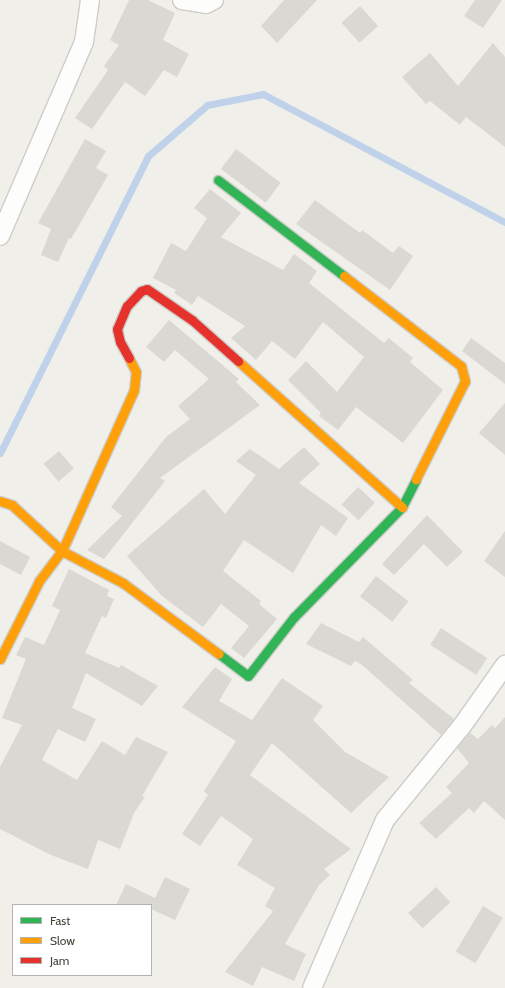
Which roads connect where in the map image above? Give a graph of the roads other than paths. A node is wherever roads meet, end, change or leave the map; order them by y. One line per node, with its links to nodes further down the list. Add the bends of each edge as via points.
1 (90, 0): 5 (street, via 84,42)
2 (182, 0): 3 (street, via 206,4)
3 (214, 0)
4 (218, 180): 7 (street, via 461,366 465,381)
5 (0, 236)
6 (0, 501): 8 (street, via 12,505)
7 (402, 507): 8 (street, via 294,617 248,676 123,583); 8 (street, via 192,320 147,290 135,294 117,330 120,342 136,372 134,390)
8 (62, 552): 9 (street, via 39,581)
9 (0, 659)
10 (505, 665): 11 (street, via 462,726 385,820)
11 (312, 988)

